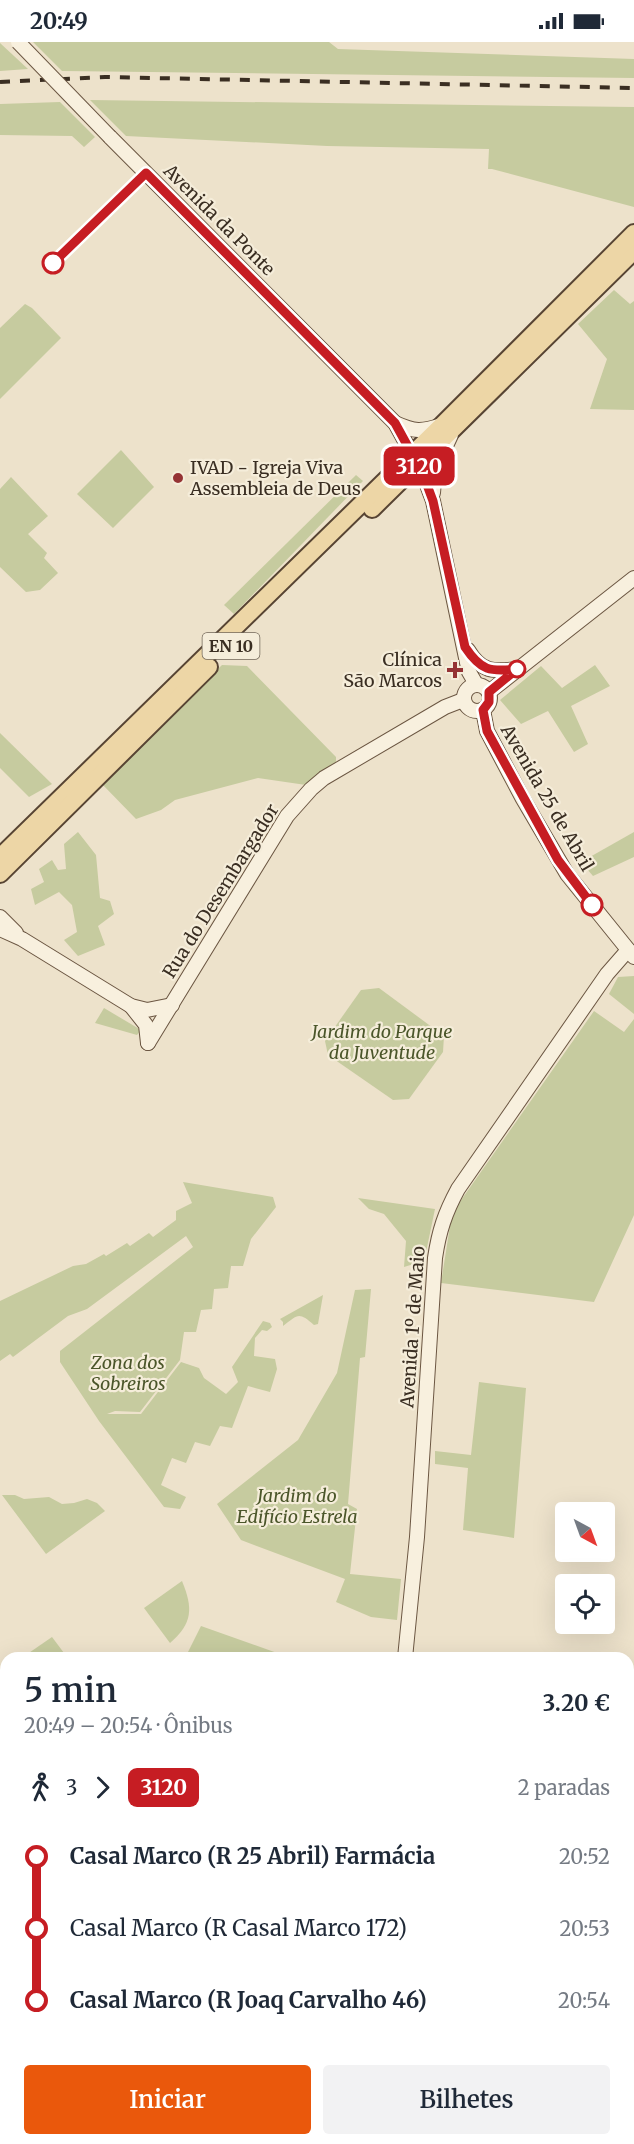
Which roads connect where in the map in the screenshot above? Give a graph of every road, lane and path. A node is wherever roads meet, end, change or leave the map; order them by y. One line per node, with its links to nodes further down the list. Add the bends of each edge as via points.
1 (18, 42): 4 (main road, Avenida da Ponte, bridge)
2 (634, 233): 5 (main road, EN 10)
3 (634, 251): 5 (main road, EN 10)
4 (395, 423): 5 (main road, via 413,431); 6 (main road)
5 (448, 427): 6 (main road, EN 10); 9 (main road, via 435,470)
6 (415, 459): 7 (main road, EN 10); 8 (main road, EN 10); 9 (main road)
7 (405, 478): 8 (main road); 9 (main road, via 420,486); 18 (main road, EN 10)
8 (383, 483): 17 (main road, EN 10)
9 (433, 501): 11 (main road)
10 (634, 578): 12 (main road)
11 (465, 647): 12 (main road, via 474,661 489,670); 13 (main road)
12 (517, 669): 14 (main road)
13 (476, 684): 14 (main road); 15 (main road, via 465,691)
14 (489, 692): 16 (main road, via 489,702)
15 (463, 700): 16 (main road, via 472,711); 23 (main road, Rua do Desembargador, via 364,753 311,789 287,816)
16 (483, 710): 22 (main road, Avenida 25 de Abril, via 487,731 558,860)
17 (0, 857)
18 (0, 874)
19 (0, 917): 21 (main road)
20 (0, 929): 21 (main road)
21 (22, 939): 24 (main road)
22 (631, 953): 25 (main road, Avenida 1º de Maio, via 607,974 446,1211 435,1258)
23 (172, 1005): 24 (main road, via 147,1010); 24 (main road, Rua do Desembargador, via 148,1043 146,1025)
24 (131, 1006)
25 (406, 1652)

